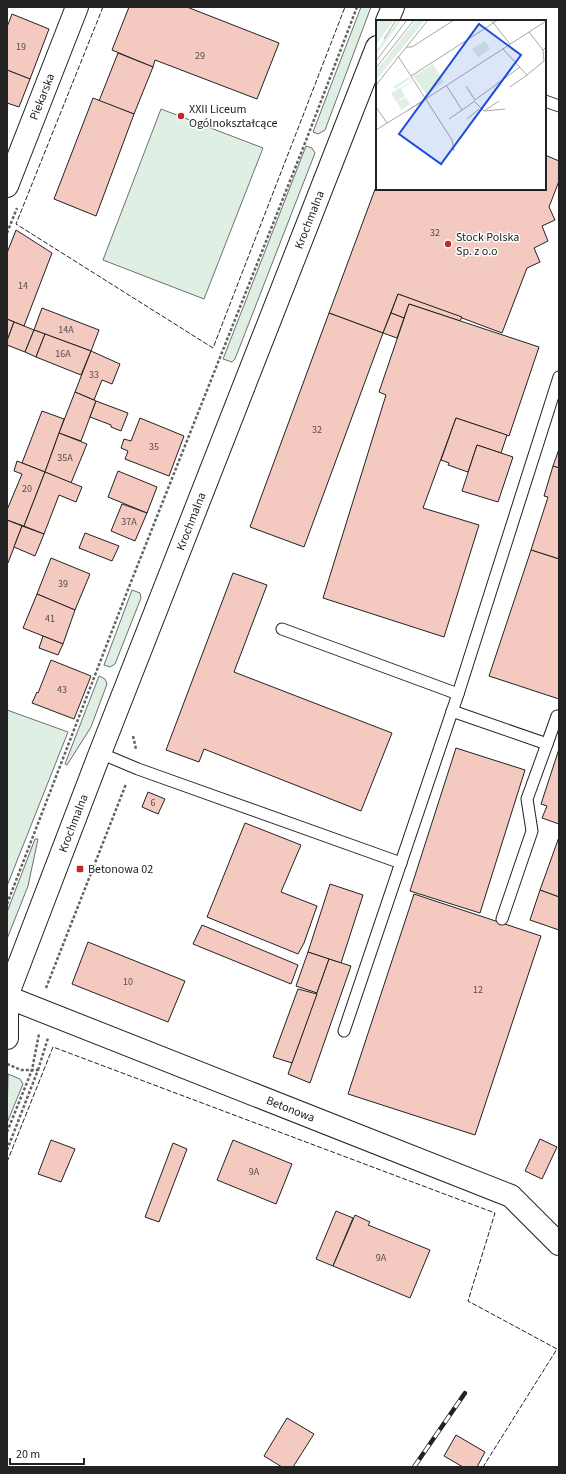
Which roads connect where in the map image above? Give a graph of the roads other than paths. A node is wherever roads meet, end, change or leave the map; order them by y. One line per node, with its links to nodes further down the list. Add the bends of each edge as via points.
1 (77, 7): 7 (street, Piekarska)
2 (393, 7): 3 (street)
3 (387, 20)
4 (375, 56): 14 (street, Krochmalna)
5 (546, 101): 6 (lane)
6 (559, 106)
7 (7, 186)
8 (559, 378): 10 (lane)
9 (282, 629): 10 (lane)
10 (458, 694): 11 (lane)
11 (452, 710): 13 (lane); 15 (lane)
12 (559, 717): 13 (lane, via 557,716)
13 (547, 744): 16 (lane, via 527,799 532,832)
14 (100, 753): 15 (lane); 17 (street, Krochmalna)
15 (401, 863): 19 (lane)
16 (502, 919)
17 (7, 997): 21 (street, Betonowa, via 511,1196)
18 (7, 1006): 20 (street)
19 (344, 1031)
20 (7, 1038)
21 (559, 1244)

